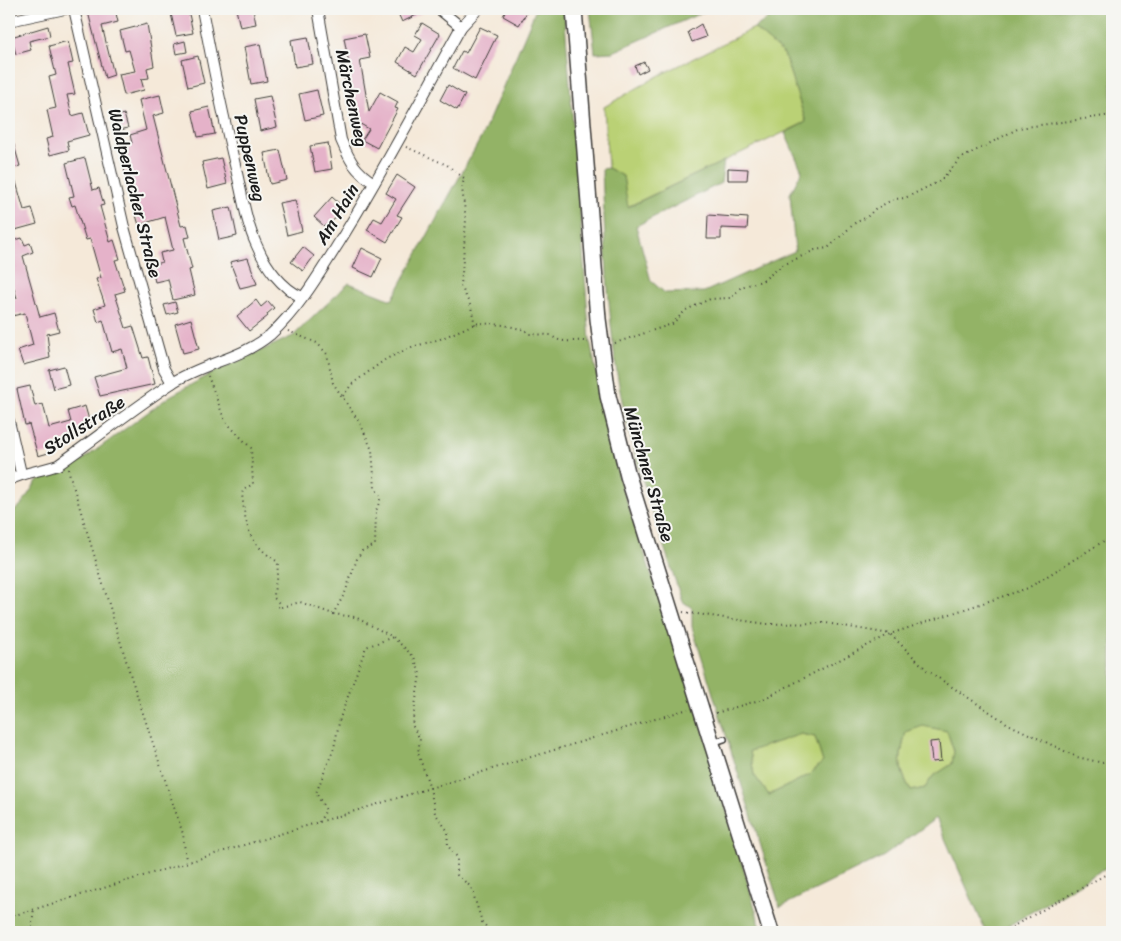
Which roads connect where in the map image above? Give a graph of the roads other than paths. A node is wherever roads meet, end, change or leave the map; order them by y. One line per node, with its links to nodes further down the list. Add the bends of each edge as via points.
1 (65, 9): 8 (street)
2 (74, 9): 12 (street, Waldperlacher Straße, via 124,227 164,369)
3 (202, 9): 11 (street, Puppenweg, via 220,99 257,246 274,274)
4 (318, 9): 10 (street, Märchenweg, via 341,140 359,173)
5 (439, 9): 9 (street)
6 (478, 9): 9 (street, Am Hain)
7 (576, 14): 16 (main road, Münchner Straße, via 600,346 630,475 718,741)
8 (9, 21)
9 (461, 27): 10 (street, Am Hain)
10 (374, 183): 11 (street, Am Hain)
11 (302, 297): 12 (street, Am Hain, via 269,336 239,354)
12 (172, 383): 14 (street, Stollstraße, via 58,465)
13 (9, 421): 14 (street)
14 (21, 473): 15 (street, Stollstraße)
15 (9, 480)
16 (771, 932)

